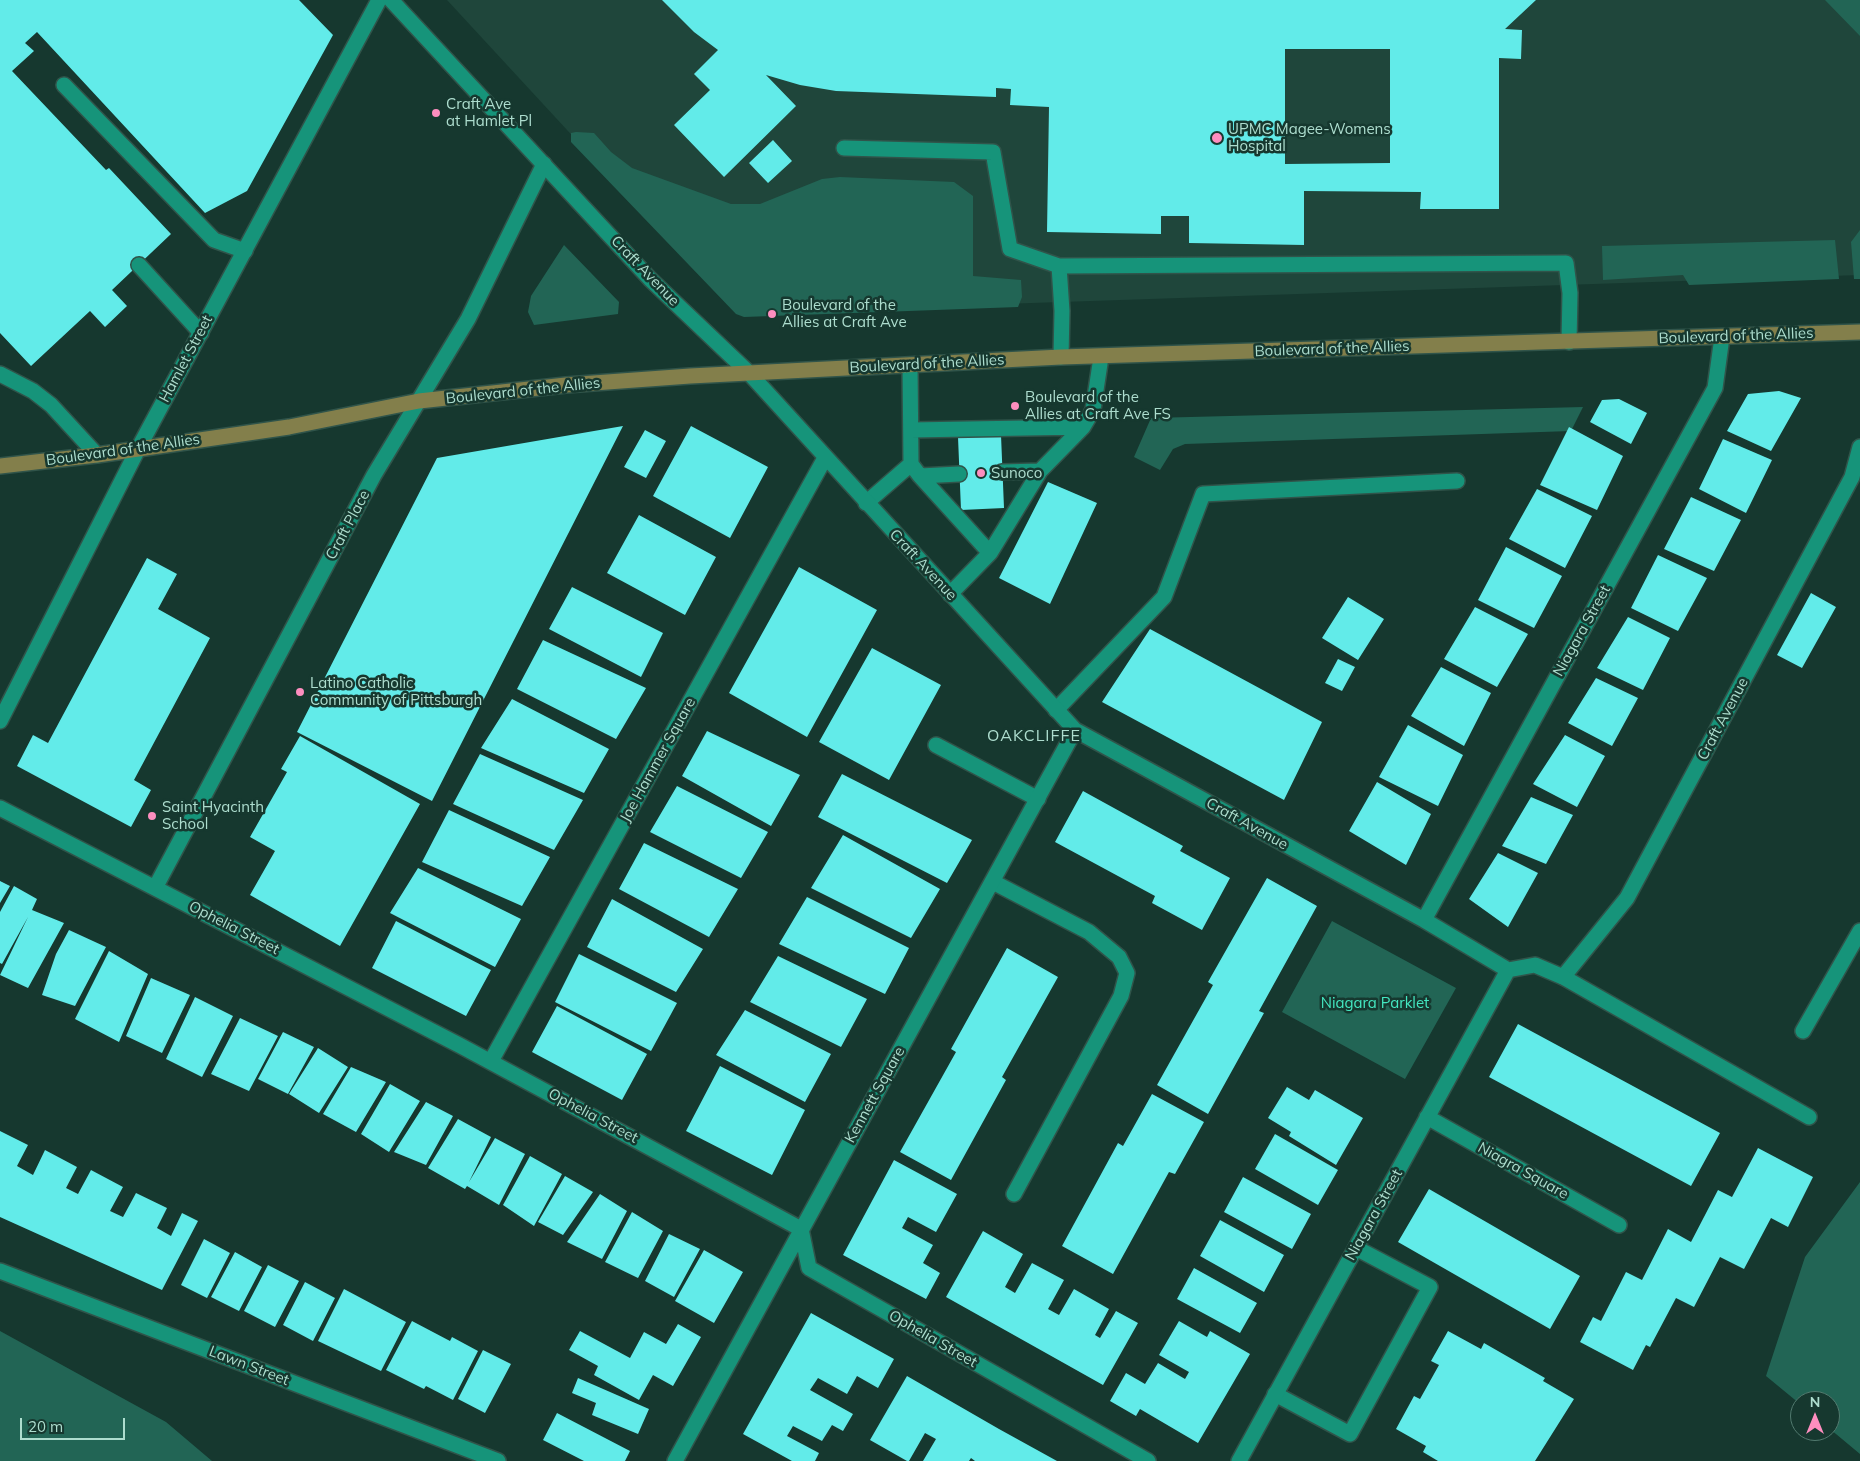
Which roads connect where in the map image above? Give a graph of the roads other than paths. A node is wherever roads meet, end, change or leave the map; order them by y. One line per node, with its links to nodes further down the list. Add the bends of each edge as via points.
1 (379, 0): 6 (street, Hamlet Street)
2 (391, 0): 5 (street, Craft Avenue)
3 (64, 85): 6 (street, via 214,240)
4 (844, 148): 8 (street, via 993,152 1010,249)
5 (544, 164): 17 (street, Craft Avenue, via 650,279); 18 (street, Craft Place, via 468,319)
6 (245, 251): 9 (street, Hamlet Street)
7 (139, 265): 9 (street)
8 (1059, 266): 12 (street, via 1566,263 1570,293); 14 (street)
9 (201, 332): 22 (street, Hamlet Street)
10 (1860, 332): 11 (main road, Boulevard of the Allies)
11 (1722, 337): 12 (main road, Boulevard of the Allies); 42 (street, Niagara Street, via 1715,388)
12 (1569, 342): 13 (main road, Boulevard of the Allies)
13 (1101, 356): 14 (main road, Boulevard of the Allies); 19 (street, via 1093,410)
14 (1061, 357): 15 (main road, Boulevard of the Allies)
15 (910, 365): 17 (main road, Boulevard of the Allies); 20 (street)
16 (0, 374): 23 (street, via 51,404)
17 (750, 374): 18 (main road, Boulevard of the Allies, via 566,385); 24 (street, Craft Avenue)
18 (420, 401): 22 (main road, Boulevard of the Allies, via 289,427); 41 (street, Craft Place, via 374,475)
19 (1083, 427): 20 (street); 27 (street)
20 (911, 430): 26 (street)
21 (1860, 447): 45 (street, Craft Avenue, via 1852,477 1627,898)
22 (138, 449): 23 (main road, Boulevard of the Allies); 35 (street, Hamlet Street)
23 (97, 455): 25 (main road, Boulevard of the Allies)
24 (825, 458): 31 (street, Craft Avenue); 47 (street, Joe Hammer Square)
25 (0, 466)
26 (915, 470): 29 (street); 31 (street); 32 (street)
27 (1040, 471): 28 (street); 32 (street)
28 (1002, 472)
29 (960, 474)
30 (1456, 481): 34 (street, via 1203,494 1164,597)
31 (866, 503): 33 (street, Craft Avenue)
32 (990, 553): 33 (street)
33 (950, 594): 34 (street, Craft Avenue)
34 (1056, 710): 36 (street, Craft Avenue)
35 (0, 721)
36 (1075, 730): 38 (street, Kennett Square); 42 (street, Craft Avenue)
37 (936, 745): 38 (street)
38 (1038, 799): 40 (street, Kennett Square)
39 (0, 808): 41 (street, Ophelia Street)
40 (993, 882): 50 (street, via 1089,932 1119,957 1127,973 1121,996); 52 (street, Kennett Square)
41 (155, 888): 47 (street, Ophelia Street)
42 (1424, 920): 44 (street, Craft Avenue)
43 (1860, 931): 46 (street)
44 (1508, 970): 45 (street, via 1535,966); 48 (street, Niagara Street)
45 (1562, 977): 49 (street)
46 (1803, 1031)
47 (491, 1062): 52 (street, Ophelia Street)
48 (1427, 1117): 51 (street, Niagra Square); 53 (street, Niagara Street)
49 (1810, 1117)
50 (1014, 1194)
51 (1619, 1225)
52 (801, 1229): 57 (street, Kennett Square); 58 (street, Ophelia Street, via 809,1268)
53 (1356, 1248): 55 (street, Niagara Street); 55 (street, via 1430,1288 1360,1417 1350,1434)
54 (0, 1271): 56 (street, Lawn Street)
55 (1275, 1394): 59 (street, Niagara Street)
56 (498, 1461)
57 (675, 1461)
58 (1148, 1461)
59 (1239, 1461)

